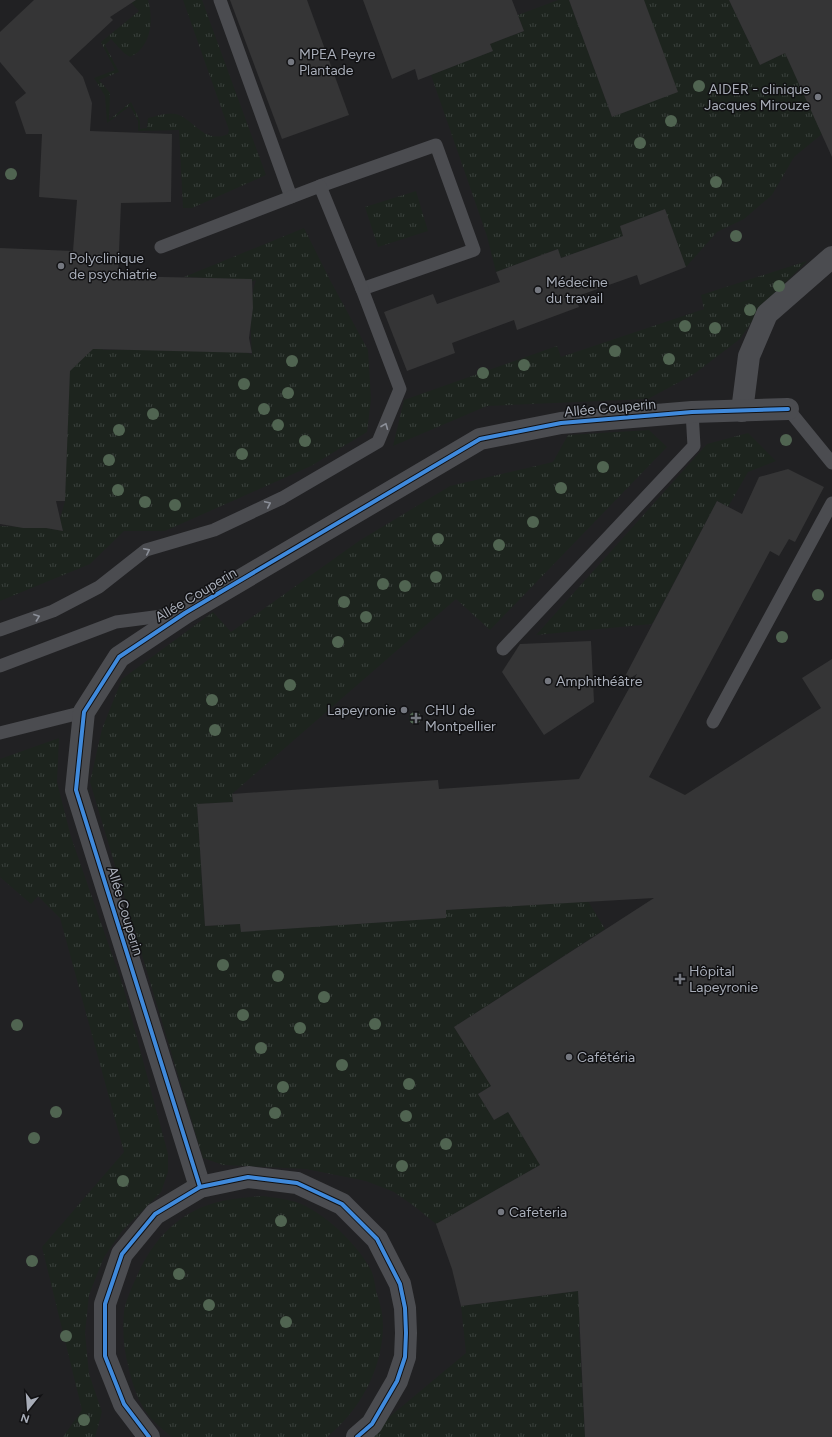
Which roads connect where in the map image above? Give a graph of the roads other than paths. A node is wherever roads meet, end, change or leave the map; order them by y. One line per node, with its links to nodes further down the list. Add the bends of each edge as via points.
1 (220, 0): 3 (lane)
2 (320, 186): 3 (lane); 6 (lane); 6 (lane, via 436,145 474,250)
3 (291, 197): 4 (lane)
4 (161, 247)
5 (832, 257): 8 (street, via 767,314 749,356)
6 (362, 289): 13 (lane, one-way to 6, via 53,611 99,587 146,550 214,530 282,498 378,442 400,389)
7 (788, 410): 8 (street, Allée Couperin); 10 (lane)
8 (742, 411): 9 (street, Allée Couperin)
9 (692, 412): 12 (street, Allée Couperin, via 561,423 480,439); 14 (lane, via 694,446)
10 (832, 463)
11 (832, 503): 17 (lane)
12 (185, 613): 15 (lane, via 116,622); 16 (street, Allée Couperin, via 119,657)
13 (0, 630)
14 (503, 649)
15 (0, 666)
16 (84, 712): 18 (lane); 19 (street, Allée Couperin, via 76,790)
17 (713, 722)
18 (0, 733)
19 (200, 1187): 20 (street, via 155,1214 122,1254 105,1304 105,1356 124,1404); 21 (street, via 248,1177 297,1183 342,1204 378,1239 400,1284 406,1327 405,1357 397,1381 372,1424)
20 (148, 1437)
21 (357, 1437)

